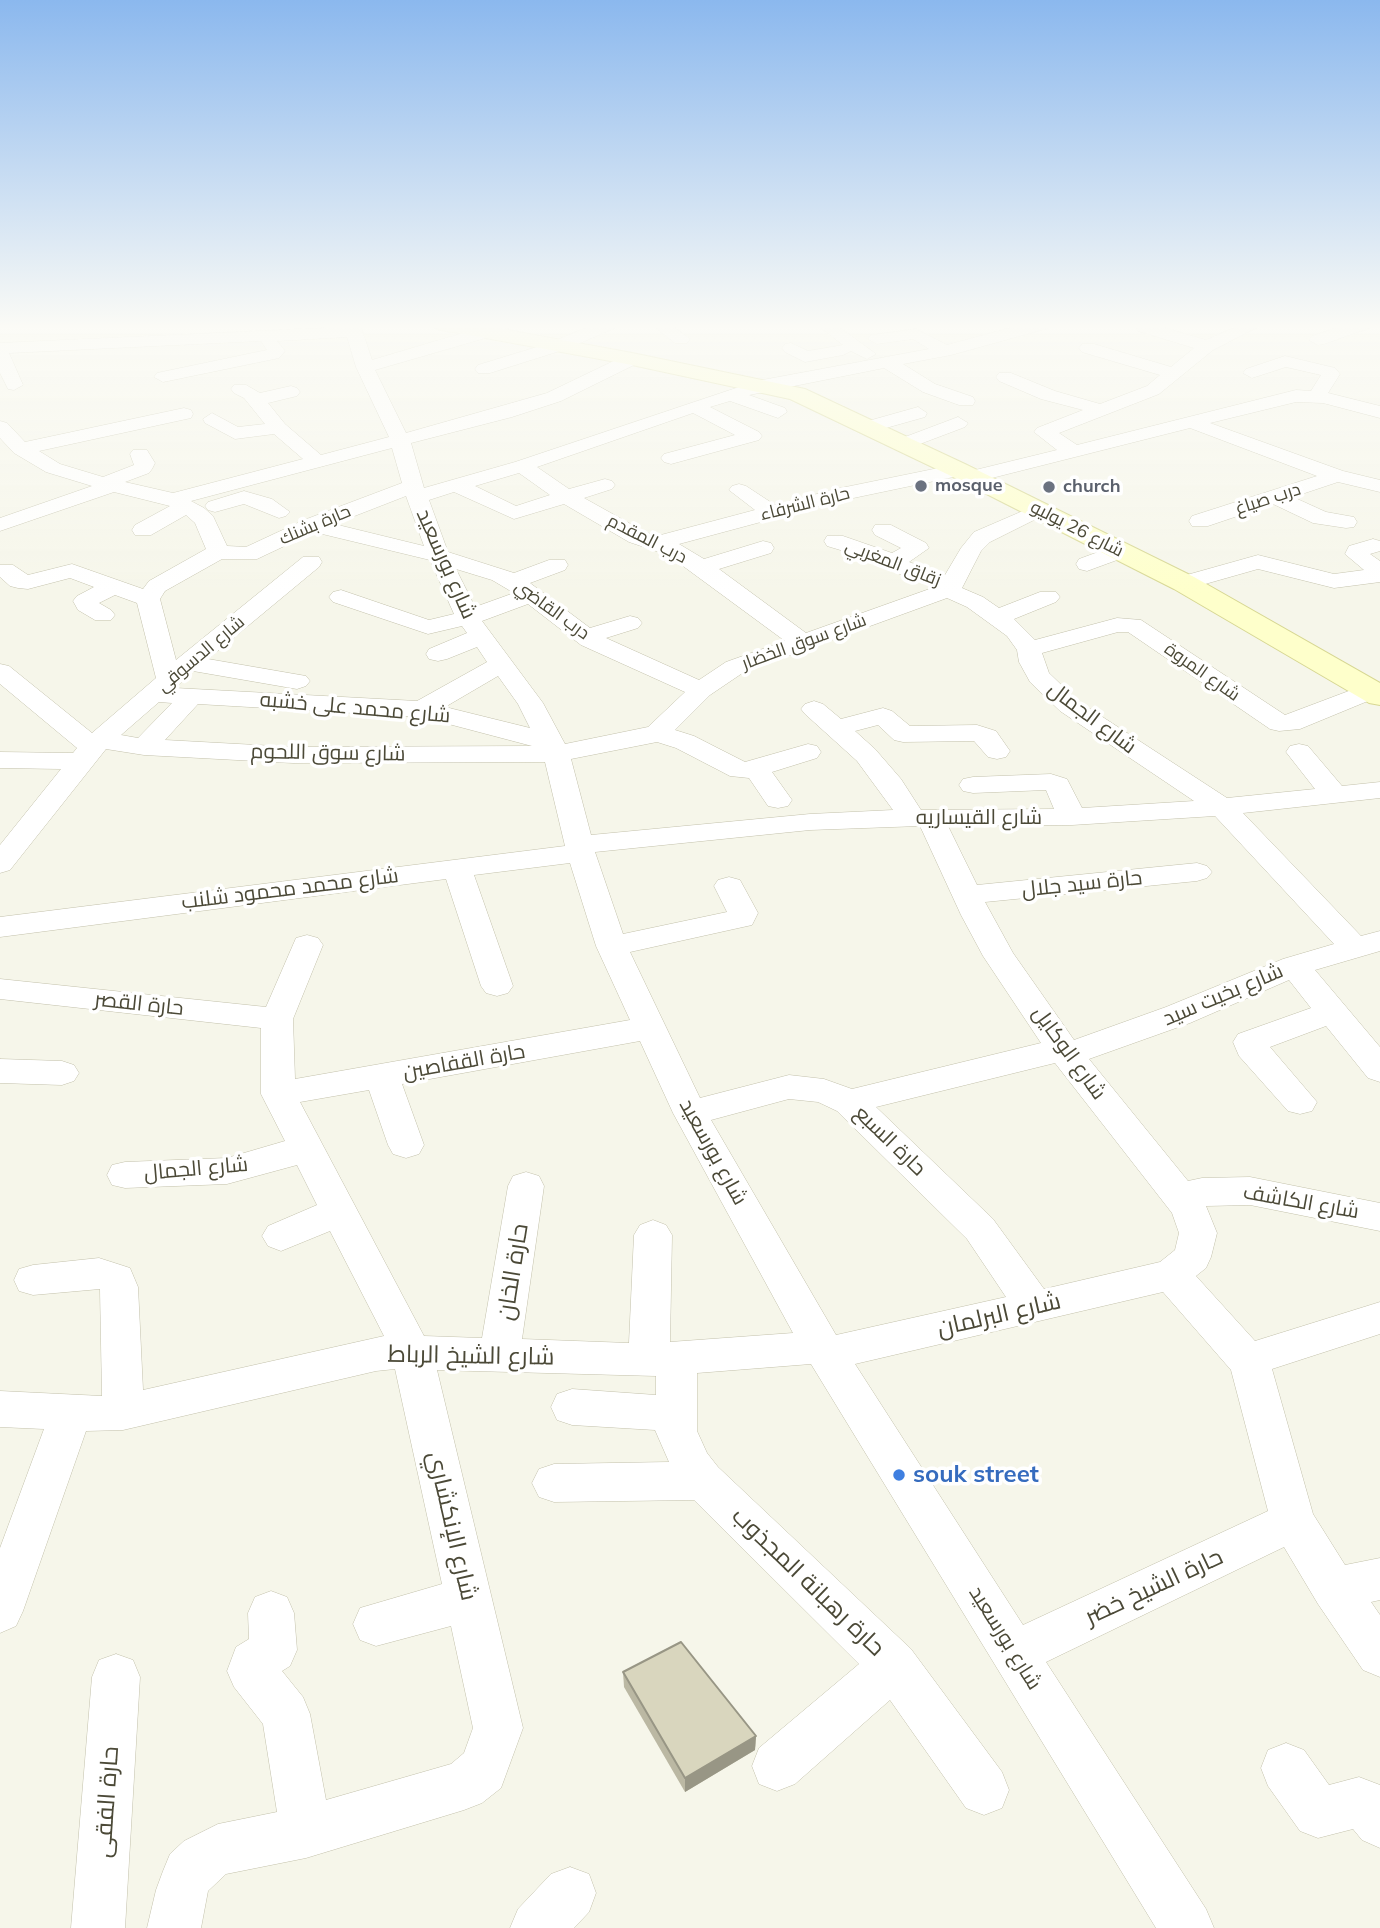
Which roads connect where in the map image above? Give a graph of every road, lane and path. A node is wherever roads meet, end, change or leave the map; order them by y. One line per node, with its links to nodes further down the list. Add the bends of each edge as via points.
1 (184, 414): 22 (street)
2 (266, 414): 15 (street)
3 (388, 414): 18 (street, شارع بورسعيد)
4 (497, 414): 18 (street)
5 (671, 414): 25 (street, حارة بشنك)
6 (709, 414): 27 (street, via 752,436)
7 (840, 414): 14 (street, شارع 26 يوليو)
8 (915, 414): 14 (street)
9 (1091, 414): 23 (street, via 1038,434)
10 (1224, 414): 12 (street, حارة الشرفاء)
11 (212, 419): 15 (street, via 234,433)
12 (1192, 422): 21 (street); 23 (street, حارة الشرفاء)
13 (958, 423): 20 (street)
14 (868, 427): 20 (street, شارع 26 يوليو)
15 (278, 428): 28 (street)
16 (0, 429): 22 (street)
17 (1297, 438): 21 (street)
18 (400, 440): 28 (street); 37 (street, شارع بورسعيد)
19 (521, 442): 25 (street)
20 (904, 444): 31 (street, شارع 26 يوليو)
21 (1261, 449): 30 (street, via 1311,467)
22 (23, 450): 26 (street); 32 (street, via 62,472)
23 (1074, 452): 31 (street, حارة الشرفاء)
24 (140, 454): 32 (street, via 145,463 142,469)
25 (551, 455): 29 (street, حارة بشنك)
26 (0, 457)
27 (671, 458)
28 (318, 462): 40 (street)
29 (522, 466): 33 (street, حارة بشنك); 38 (street, درب المقدم)
30 (1336, 467): 35 (street); 39 (street, درب صياغ)
31 (965, 474): 41 (street, شارع 26 يوليو); 43 (street, حارة الشرفاء, via 846,493)
32 (108, 485): 40 (street); 47 (street)
33 (455, 485): 37 (street, حارة بشنك); 38 (street, via 510,513)
34 (605, 485): 38 (street)
35 (1380, 486)
36 (739, 490): 43 (street)
37 (415, 491): 48 (street, حارة بشنك); 58 (street, شارع بورسعيد)
38 (565, 496): 53 (street, درب المقدم)
39 (1275, 497): 44 (street); 45 (street, درب صياغ)
40 (185, 505): 42 (street, via 242,497); 50 (street); 57 (street, via 211,531)
41 (1039, 510): 56 (street, شارع 26 يوليو); 68 (street, via 982,537)
42 (279, 512)
43 (771, 512): 53 (street, حارة الشرفاء)
44 (1321, 518): 46 (street); 49 (street)
45 (1200, 521)
46 (1346, 522)
47 (0, 525)
48 (312, 525): 57 (street, حارة بشنك, via 249,554); 58 (street, درب القاضي)
49 (1301, 526)
50 (143, 530)
51 (883, 530): 60 (street, via 918,548)
52 (835, 541): 60 (street, زقاق المغربي)
53 (654, 544): 63 (street, درب المقدم, via 676,550)
54 (1373, 547): 65 (street, via 1356,554)
55 (763, 548): 63 (street)
56 (1120, 551): 61 (street); 66 (street, شارع 26 يوليو)
57 (215, 552): 72 (street, via 157,586)
58 (439, 556): 69 (street, درب القاضي); 79 (street, شارع بورسعيد)
59 (311, 562): 84 (street, شارع الدسوقي)
60 (892, 562): 68 (street, زقاق المغربي)
61 (1087, 564)
62 (557, 565): 69 (street)
63 (700, 568): 73 (street, درب المقدم)
64 (5, 570): 67 (street, via 18,581 29,582 72,570)
65 (1379, 575): 66 (street, via 1334,582 1258,562)
66 (1184, 583): 87 (street, شارع 26 يوليو)
67 (114, 586): 72 (street); 75 (street, via 85,601)
68 (950, 587): 76 (street, شارع الجمال); 80 (street, شارع سوق الخضار)
69 (522, 588): 78 (street, درب القاضي); 79 (street)
70 (341, 597): 79 (street, via 419,626 440,625)
71 (1048, 597): 76 (street)
72 (148, 599): 84 (street)
73 (748, 600): 74 (street); 80 (street, درب المقدم)
74 (721, 609)
75 (103, 615)
76 (998, 617): 81 (street, شارع الجمال)
77 (630, 623): 78 (street)
78 (586, 637): 86 (street, درب القاضي)
79 (484, 640): 82 (street); 89 (street); 95 (street, شارع بورسعيد, via 530,703)
80 (802, 642): 86 (street, شارع سوق الخضار, via 735,667)
81 (1029, 649): 87 (street, شارع المروة, via 1117,625 1133,625 1279,723 1291,723); 105 (street, شارع الجمال, via 1039,677 1069,706)
82 (438, 654)
83 (3, 677): 94 (street)
84 (170, 679): 85 (street); 88 (street, شارع محمد على خشبه); 94 (street, شارع الدسوقي)
85 (297, 681)
86 (701, 690): 92 (street, شارع سوق الخضار)
87 (1375, 693)
88 (192, 696): 89 (street, شارع محمد على خشبه); 93 (street)
89 (422, 709): 95 (street, شارع محمد على خشبه, via 510,730)
90 (814, 709): 91 (street, شارع الوكايل)
91 (838, 729): 96 (street, via 883,716 903,734 977,733 987,737); 107 (street, شارع الوكايل)
92 (657, 733): 95 (street); 100 (street, via 740,769)
93 (145, 747): 94 (street, شارع سوق اللحوم); 95 (street, شارع سوق اللحوم, via 293,755)
94 (91, 749): 99 (street, شارع سوق اللحوم); 109 (street, شارع الدسوقي)
95 (554, 749): 108 (street, شارع بورسعيد)
96 (997, 751)
97 (808, 752): 100 (street)
98 (1299, 752): 103 (street)
99 (0, 760)
100 (755, 768): 104 (street)
101 (973, 785): 106 (street, via 1051,782 1057,785)
102 (1380, 790): 103 (street, شارع القيساريه)
103 (1333, 793): 105 (street, شارع القيساريه)
104 (778, 800)
105 (1222, 807): 106 (street, شارع القيساريه); 115 (street, شارع الجمال)
106 (1072, 817): 107 (street, شارع القيساريه)
107 (921, 818): 108 (street, شارع القيساريه, via 783,824); 113 (street, شارع الوكايل)
108 (580, 849): 110 (street, شارع محمد محمود شلنب); 117 (street, شارع بورسعيد)
109 (0, 863)
110 (457, 868): 114 (street, شارع محمد محمود شلنب); 119 (street)
111 (1197, 872): 113 (street, حارة سيد جلال)
112 (729, 886): 117 (street, via 743,913 741,918)
113 (967, 895): 124 (street, شارع الوكايل, via 999,956)
114 (0, 928)
115 (1366, 944): 118 (street, شارع بخيت سيد)
116 (307, 945): 122 (street, شارع الإنكشاري)
117 (612, 946): 123 (street, شارع بورسعيد)
118 (1294, 965): 121 (street); 124 (street, شارع بخيت سيد, via 1178,1015)
119 (497, 986)
120 (0, 989): 122 (street, حارة القصر)
121 (1333, 1012): 125 (street); 131 (street, via 1250,1044)
122 (277, 1019): 129 (street, شارع الإنكشاري)
123 (650, 1028): 128 (street, حارة القفاصين); 132 (street, شارع بورسعيد)
124 (1065, 1052): 130 (street, شارع بخيت سيد); 137 (street, شارع الوكايل)
125 (1380, 1070)
126 (0, 1071): 127 (street)
127 (62, 1073)
128 (382, 1077): 129 (street, حارة القفاصين); 133 (street)
129 (278, 1094): 134 (street, شارع الإنكشاري)
130 (849, 1102): 132 (street, حارة السبع, via 824,1091 789,1087); 144 (street, حارة السبع, via 980,1229)
131 (1300, 1102)
132 (691, 1113): 146 (street, شارع بورسعيد)
133 (406, 1145)
134 (307, 1146): 135 (street, شارع الجمال, via 228,1171); 138 (street, شارع الإنكشاري)
135 (125, 1175)
136 (526, 1186): 148 (street, حارة الخان)
137 (1180, 1197): 139 (street, شارع الكاشف, via 1250,1191); 142 (street, شارع الوكايل, via 1198,1233 1192,1257)
138 (340, 1211): 141 (street); 147 (street, شارع الإنكشاري)
139 (1380, 1217)
140 (653, 1235): 149 (street, حارة رهبانة المجذوب)
141 (281, 1236)
142 (1171, 1275): 144 (street, شارع البرلمان); 150 (street)
143 (33, 1280): 153 (street, via 99,1273 116,1279)
144 (1035, 1307): 146 (street, شارع البرلمان)
145 (1380, 1318): 150 (street)
146 (825, 1351): 149 (street, شارع الشيخ الرباط); 165 (street, شارع بورسعيد)
147 (412, 1352): 148 (street, شارع الشيخ الرباط); 153 (street, شارع الشيخ الرباط, via 376,1354); 161 (street, شارع الإنكشاري)
148 (499, 1357): 149 (street, شارع الشيخ الرباط)
149 (663, 1360): 155 (street, حارة رهبانة المجذوب)
150 (1247, 1360): 158 (street)
151 (572, 1407): 155 (street)
152 (0, 1409): 154 (street, شارع الشيخ الرباط)
153 (123, 1412): 154 (street, شارع الشيخ الرباط)
154 (71, 1413): 162 (street)
155 (675, 1414): 156 (street, حارة رهبانة المجذوب, via 682,1449)
156 (703, 1481): 157 (street); 167 (street, حارة رهبانة المجذوب)
157 (554, 1483)
158 (1293, 1521): 160 (street); 165 (street, حارة الشيخ خضر)
159 (1380, 1579): 160 (street)
160 (1334, 1589): 166 (street)
161 (469, 1599): 164 (street); 173 (street, شارع الإنكشاري, via 498,1728 482,1770 464,1785)
162 (0, 1611)
163 (271, 1613): 173 (street, via 273,1650 253,1663 251,1671 286,1714)
164 (376, 1624)
165 (1014, 1653): 176 (street, شارع بورسعيد)
166 (1380, 1654)
167 (894, 1665): 169 (street); 171 (street, حارة رهبانة المجذوب)
168 (116, 1677): 174 (street, حارة الفقى)
169 (777, 1766)
170 (1286, 1768): 172 (street, via 1318,1813 1359,1802)
171 (984, 1790)
172 (1380, 1822)
173 (306, 1832): 175 (street, شارع الإنكشاري, via 218,1850 202,1859 183,1890)
174 (98, 1928)
175 (174, 1928)
176 (1187, 1928)

